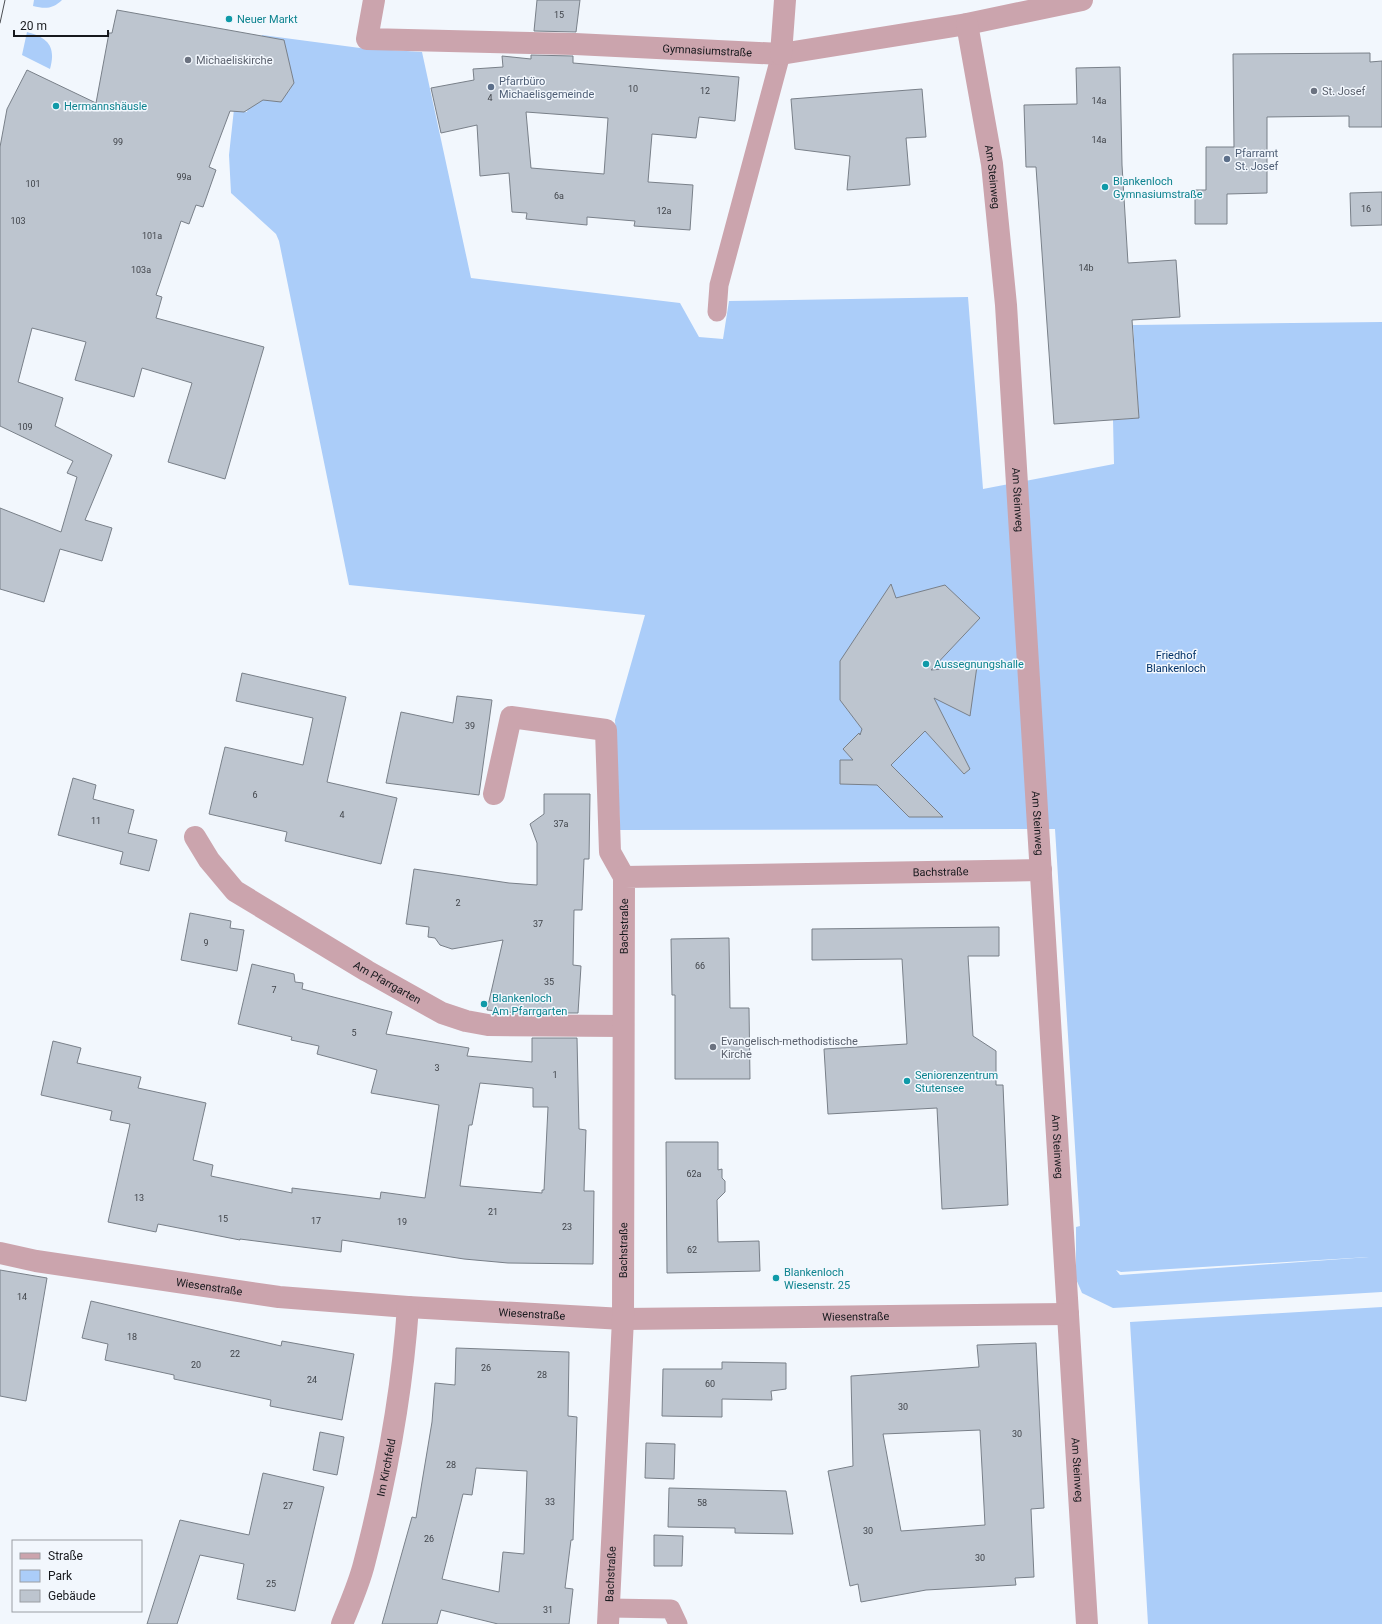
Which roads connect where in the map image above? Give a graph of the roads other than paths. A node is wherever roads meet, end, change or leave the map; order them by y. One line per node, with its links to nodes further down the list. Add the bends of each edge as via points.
1 (374, 0): 5 (street, Gymnasiumstraße, via 367,39 575,44)
2 (785, 0): 5 (street)
3 (1082, 0): 4 (street, Gymnasiumstraße)
4 (967, 24): 5 (street, Gymnasiumstraße); 9 (street, Am Steinweg, via 992,164 1006,305)
5 (781, 54): 6 (lane, via 719,285)
6 (718, 312)
7 (494, 794): 10 (street, Bachstraße, via 512,717 606,730 610,852)
8 (195, 837): 11 (street, Am Pfarrgarten, via 209,860 235,891 442,1013 466,1021 488,1024)
9 (1041, 870): 10 (street, Bachstraße); 14 (street, Am Steinweg)
10 (624, 877): 11 (street, Bachstraße)
11 (623, 1026): 15 (street, Bachstraße)
12 (0, 1253): 13 (street, Wiesenstraße, via 36,1261 279,1297)
13 (408, 1307): 15 (street, Wiesenstraße); 17 (street, Im Kirchfeld, via 405,1352 390,1448 364,1565)
14 (1068, 1314): 15 (street, Wiesenstraße); 19 (street, Am Steinweg)
15 (623, 1319): 16 (street, Bachstraße)
16 (609, 1616): 18 (lane, via 671,1609)
17 (342, 1624)
18 (678, 1624)
19 (1087, 1624)

